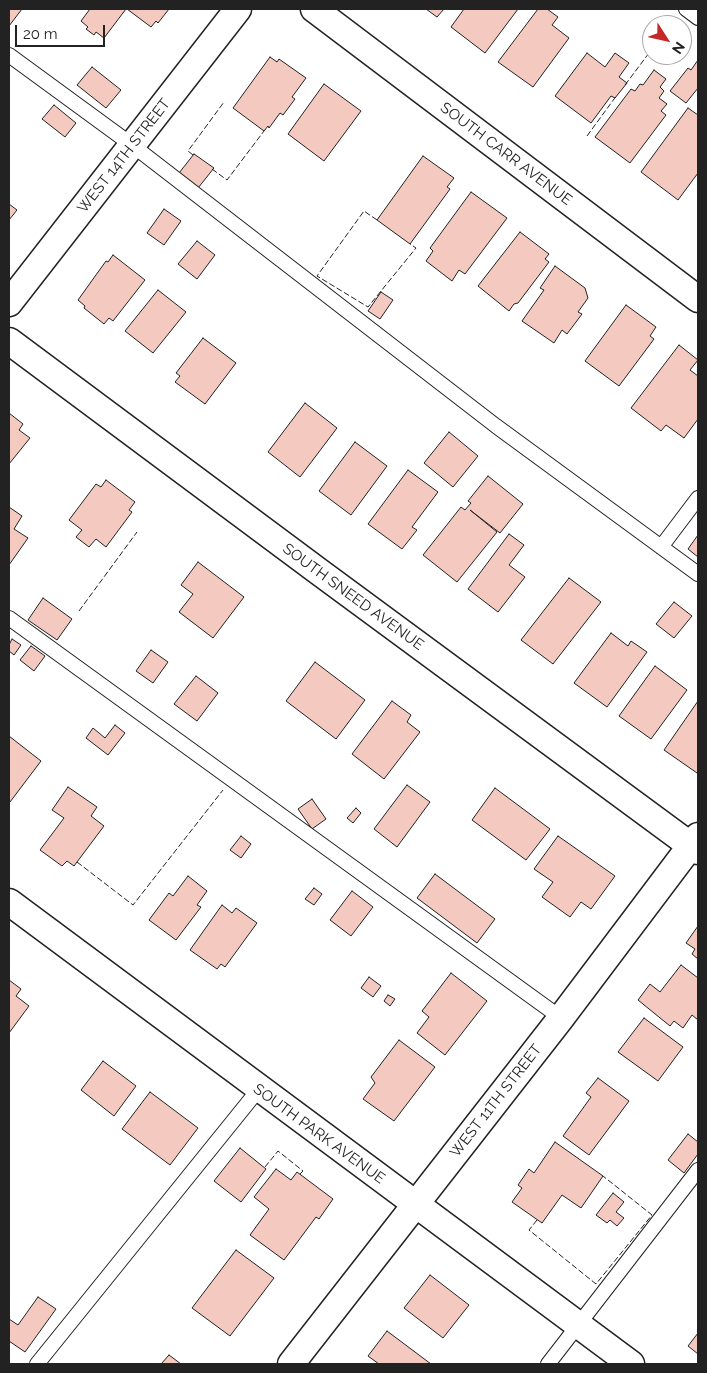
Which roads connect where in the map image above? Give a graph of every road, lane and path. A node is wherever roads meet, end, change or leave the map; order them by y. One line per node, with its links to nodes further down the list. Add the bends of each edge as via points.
1 (238, 9): 6 (street, WEST 14TH STREET)
2 (314, 9): 7 (street, SOUTH CARR AVENUE)
3 (686, 9): 4 (lane)
4 (698, 18)
5 (9, 54): 6 (lane)
6 (132, 145): 8 (street, WEST 14TH STREET); 11 (lane, via 496,426)
7 (698, 299)
8 (9, 303)
9 (9, 341): 14 (street, SOUTH SNEED AVENUE, via 334,583)
10 (698, 498): 11 (lane)
11 (661, 547): 12 (lane)
12 (698, 574)
13 (9, 618): 16 (lane)
14 (696, 844): 16 (street, WEST 11TH STREET)
15 (9, 902): 17 (street, SOUTH PARK AVENUE)
16 (561, 1018): 19 (street, WEST 11TH STREET)
17 (259, 1089): 19 (street, SOUTH PARK AVENUE); 21 (lane)
18 (698, 1170): 20 (lane)
19 (416, 1205): 20 (street, SOUTH PARK AVENUE); 22 (street, WEST 11TH STREET)
20 (578, 1325): 23 (lane); 24 (street, SOUTH PARK AVENUE)
21 (37, 1364)
22 (291, 1364)
23 (548, 1364)
24 (630, 1364)

